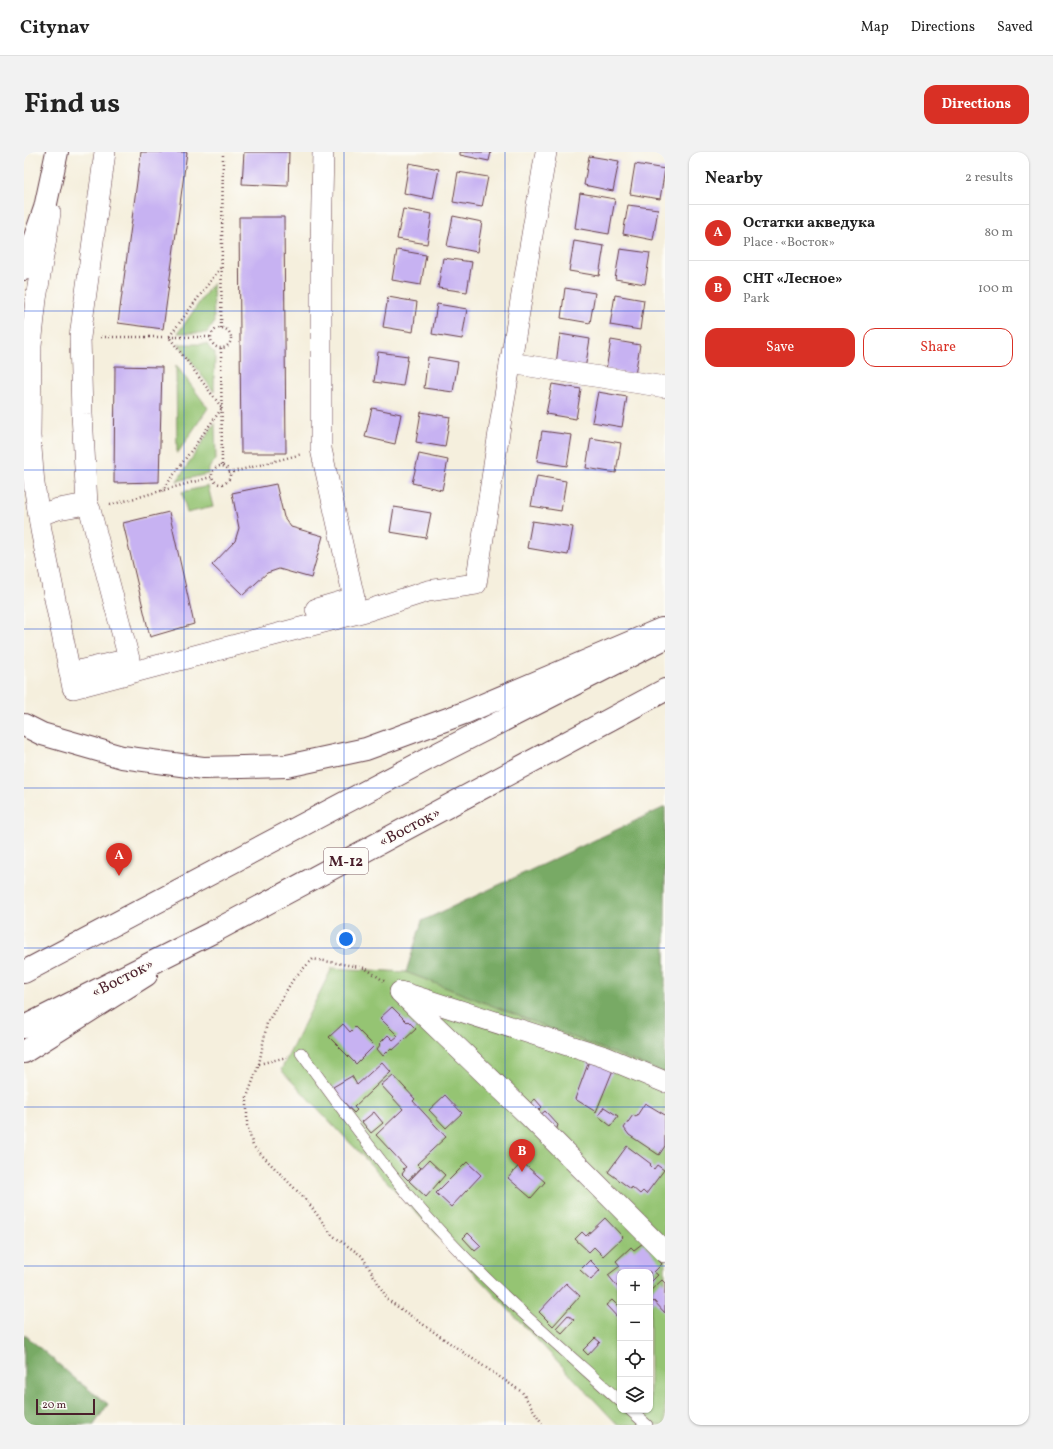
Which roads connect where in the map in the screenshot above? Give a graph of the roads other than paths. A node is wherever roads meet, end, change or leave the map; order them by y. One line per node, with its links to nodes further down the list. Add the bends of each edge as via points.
1 (58, 152): 5 (main road, via 44,208); 8 (street, via 36,299)
2 (104, 152): 9 (street, via 80,337)
3 (322, 152): 13 (street, via 321,449 354,598)
4 (546, 152): 6 (street)
5 (24, 269)
6 (510, 363): 7 (street); 14 (street, via 476,584 428,592 73,688)
7 (665, 387)
8 (27, 425): 10 (street)
9 (88, 507): 10 (street, via 58,509); 13 (street)
10 (39, 515): 14 (street)
11 (665, 628): 16 (main road, via 464,713 387,742 287,766 204,768 122,757 42,734)
12 (665, 638): 18 (main road, via 441,752)
13 (129, 660): 14 (street)
14 (70, 673)
15 (665, 690): 17 (main road, «Восток» / М-12)
16 (24, 725)
17 (213, 932): 19 (main road, «Восток» / М-12); 20 (main road)
18 (24, 972)
19 (24, 1026)
20 (24, 1052)
21 (301, 1053): 24 (lane, via 351,1122 426,1214 474,1266)
22 (665, 1082): 23 (street, via 605,1057 400,992)
23 (665, 1252)
24 (617, 1398)
25 (633, 1413): 26 (lane)
26 (647, 1425)

